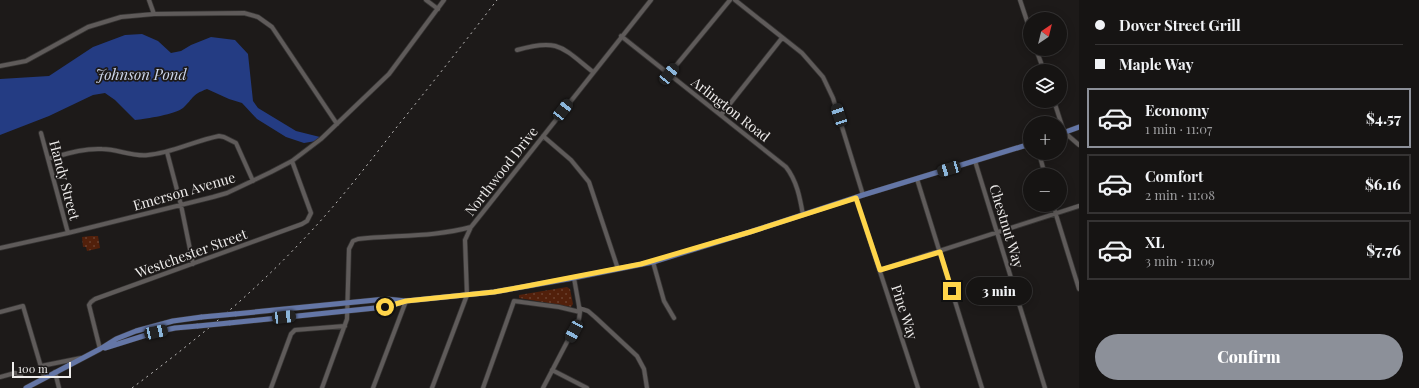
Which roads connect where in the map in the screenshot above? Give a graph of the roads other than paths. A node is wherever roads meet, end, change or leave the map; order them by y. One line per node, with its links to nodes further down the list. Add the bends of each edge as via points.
1 (149, 0): 10 (street)
2 (426, 0): 8 (street)
3 (444, 0): 8 (street, Emerson Avenue)
4 (651, 0): 11 (street, Northwood Drive)
5 (730, 0): 16 (street)
6 (735, 0): 12 (street)
7 (1020, 0): 9 (street)
8 (438, 9): 18 (street, Emerson Avenue, via 389,74)
9 (1024, 12)
10 (154, 14): 14 (street, via 121,18 88,27 26,61); 18 (street, via 244,13 258,17 277,34)
11 (622, 36): 15 (street, Northwood Drive); 16 (street, Arlington Road)
12 (782, 38): 17 (street); 32 (street, via 817,69 828,86)
13 (517, 50): 15 (street, via 539,44 557,46)
14 (0, 66)
15 (593, 72): 22 (street, Northwood Drive)
16 (669, 74): 17 (street, Arlington Road)
17 (721, 115): 37 (street, Arlington Road, via 786,167 799,193)
18 (337, 124): 28 (street, Emerson Avenue, via 321,140)
19 (1079, 127): 20 (main road)
20 (1067, 131)
21 (41, 133): 27 (street, Handy Street)
22 (543, 136): 38 (street, Northwood Drive); 45 (street, via 571,160 588,182)
23 (1067, 137): 24 (street)
24 (1079, 145)
25 (1023, 146): 29 (main road)
26 (167, 152): 27 (street, via 142,156 103,148); 31 (street, via 218,136 224,137 236,143); 34 (street)
27 (48, 159): 39 (street, Handy Street)
28 (292, 161): 31 (street, Emerson Avenue); 44 (street, Westchester Street, via 311,213 307,221)
29 (975, 162): 30 (main road); 40 (street, Chestnut Way)
30 (917, 179): 32 (main road); 42 (street)
31 (253, 181): 34 (street, Emerson Avenue, via 227,193)
32 (863, 195): 33 (main road)
33 (856, 198): 37 (main road); 46 (street, Pine Way)
34 (181, 205): 39 (street, Emerson Avenue); 44 (street)
35 (1079, 206): 36 (street)
36 (1056, 214): 40 (street); 48 (street)
37 (803, 215): 43 (main road)
38 (471, 227): 49 (street, Northwood Drive, via 465,244); 51 (street, via 353,241 349,249)
39 (68, 233): 41 (street, Emerson Avenue)
40 (997, 233): 42 (street); 77 (street, Chestnut Way)
41 (0, 248)
42 (940, 252): 46 (street); 76 (street)
43 (653, 262): 45 (main road); 55 (street, via 664,301)
44 (193, 264): 57 (street, Westchester Street, via 90,302 88,305)
45 (618, 270): 47 (main road)
46 (880, 270): 75 (street, Pine Way)
47 (574, 278): 49 (main road); 52 (street)
48 (1079, 289)
49 (467, 295): 50 (main road); 70 (street)
50 (406, 301): 51 (main road, via 386,299); 53 (main road, via 385,307); 69 (street)
51 (348, 303): 53 (street); 57 (main road, bridge, via 174,321 136,330)
52 (580, 310): 60 (street, via 577,325); 71 (street, via 514,301); 74 (street, via 588,311 637,356 644,369)
53 (348, 311): 56 (street); 57 (main road, bridge, via 175,328)
54 (0, 312): 59 (street, via 23,306)
55 (674, 318)
56 (345, 326): 67 (street, via 295,330 291,334); 68 (street)
57 (100, 349): 58 (main road)
58 (85, 357): 59 (street); 61 (main road)
59 (41, 366): 64 (street)
60 (552, 370): 72 (street); 73 (street)
61 (55, 372): 64 (main road); 66 (street)
62 (21, 375): 63 (street, via 15,373)
63 (0, 377)
64 (44, 377): 65 (main road)
65 (26, 388)
66 (59, 388)
67 (271, 388)
68 (322, 388)
69 (374, 388)
70 (432, 388)
71 (482, 388)
72 (543, 388)
73 (587, 388)
74 (647, 388)
75 (918, 388)
76 (982, 388)
77 (1046, 388)

